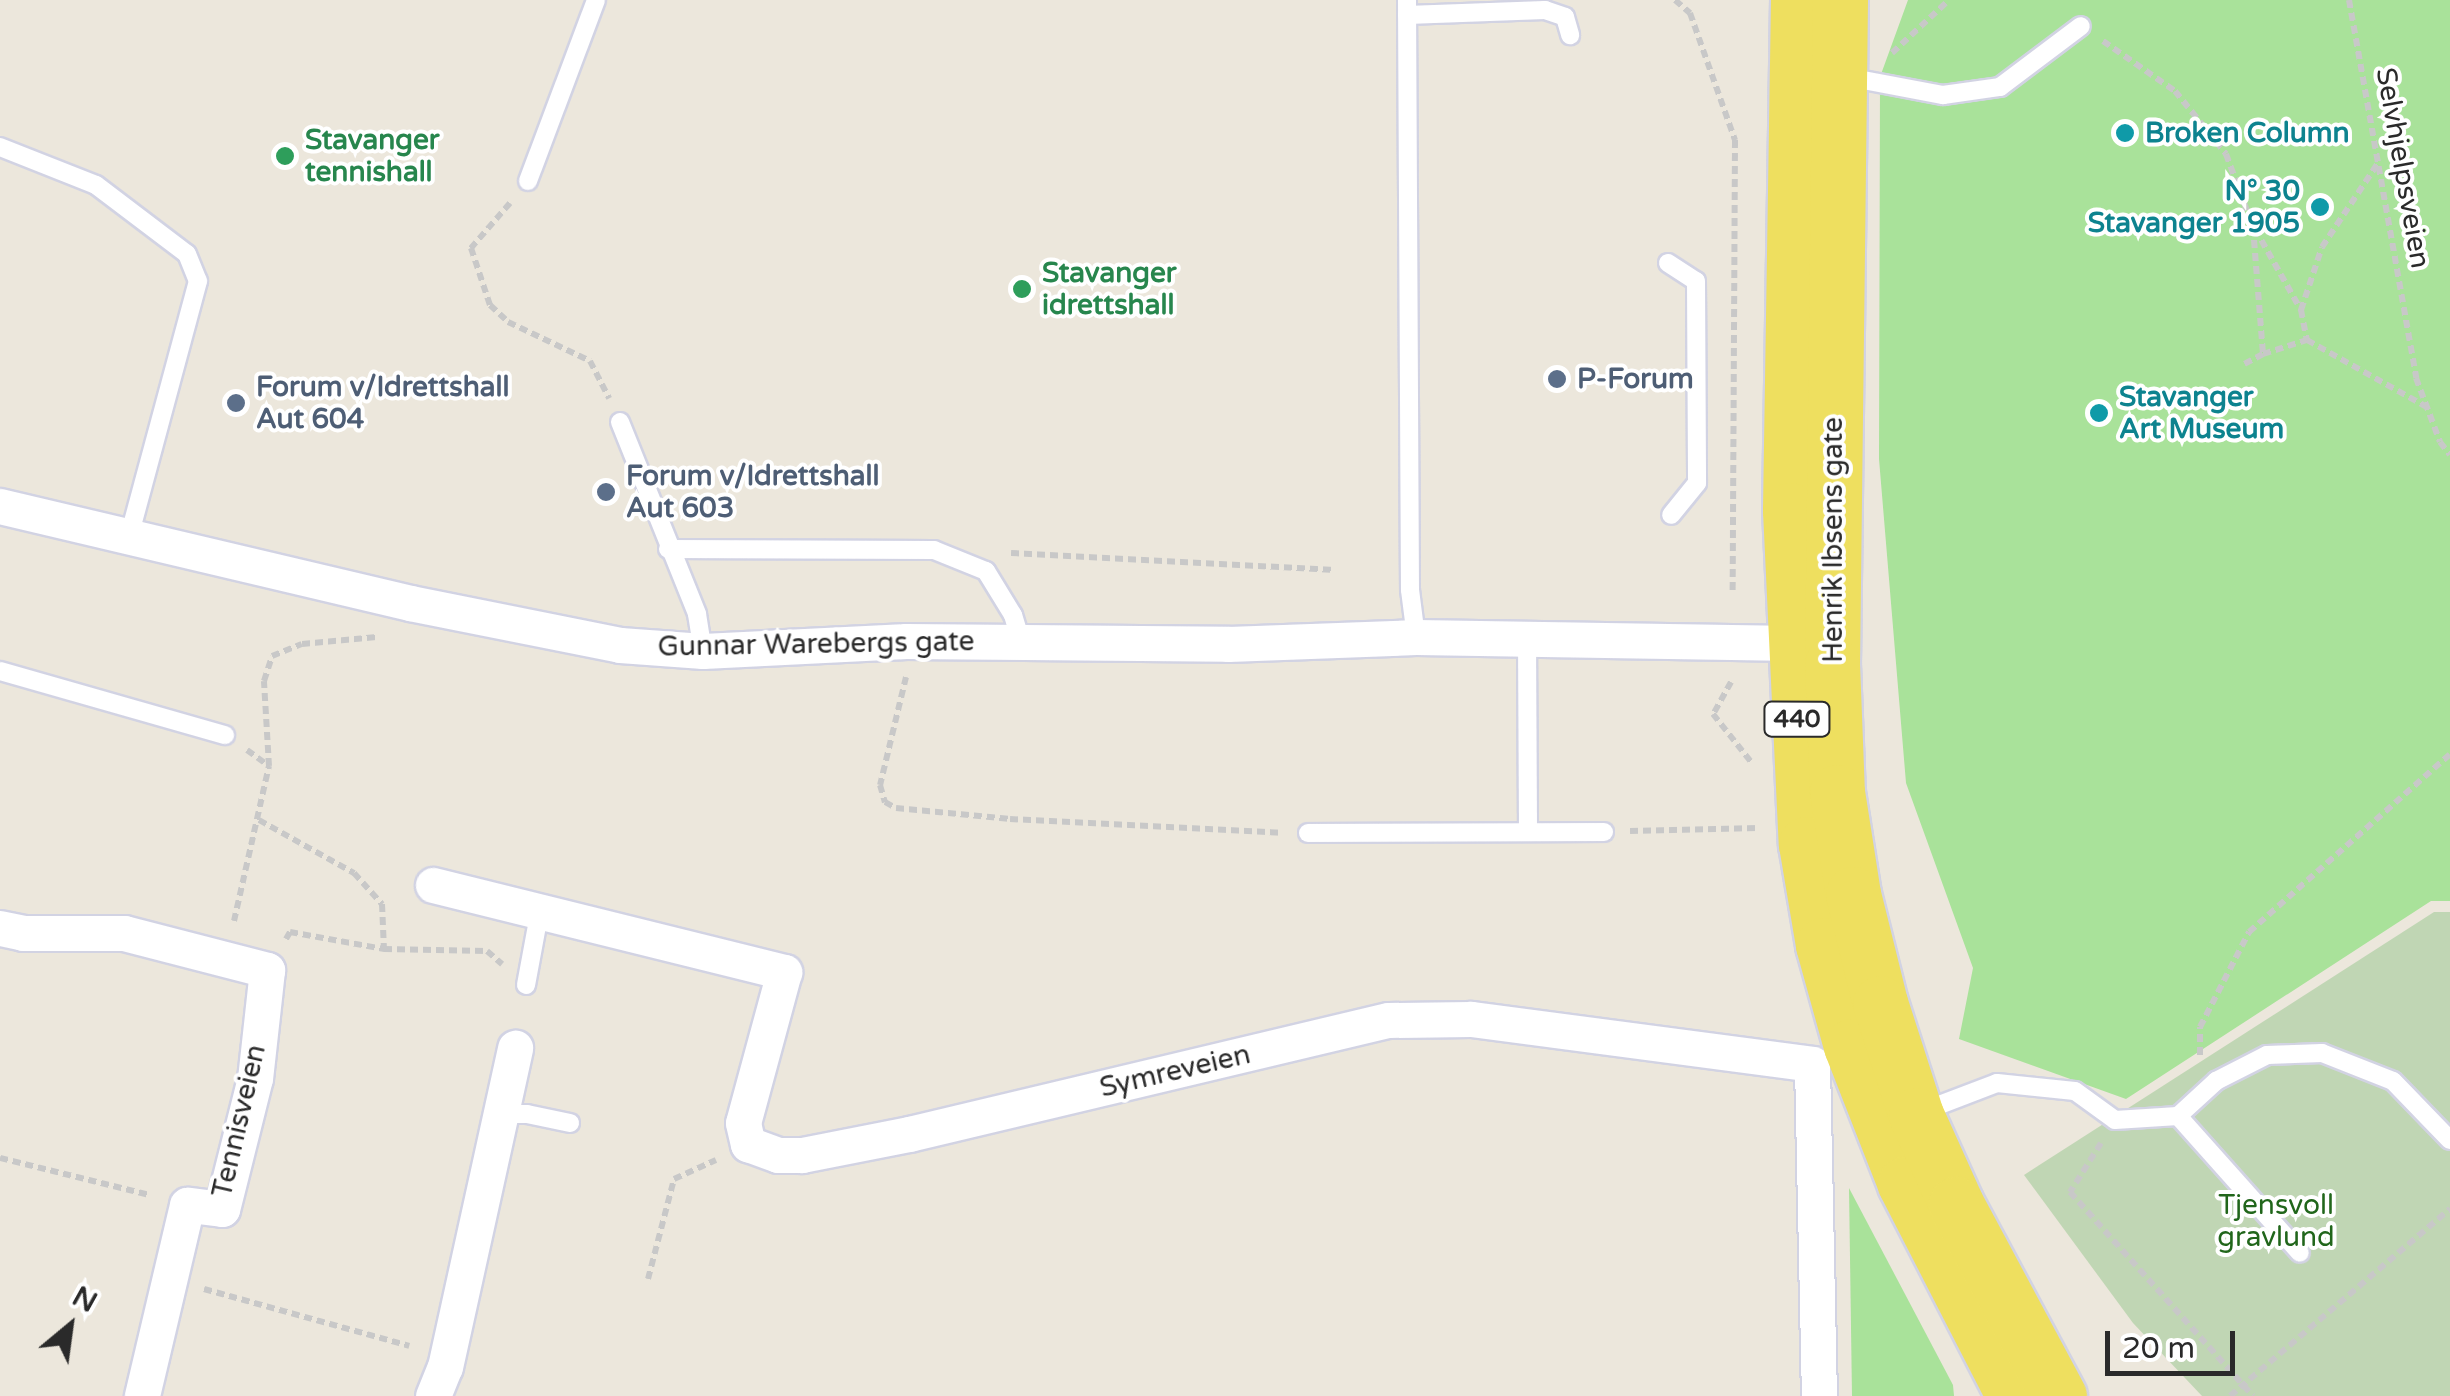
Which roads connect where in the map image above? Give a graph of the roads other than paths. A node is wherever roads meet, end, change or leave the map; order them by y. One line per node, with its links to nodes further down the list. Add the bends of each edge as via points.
1 (596, 0): 9 (lane)
2 (1798, 0): 19 (main road, Henrik Ibsens gate / 440)
3 (1840, 0): 7 (main road, Henrik Ibsens gate / 440)
4 (1407, 8): 6 (lane, via 1545,10 1565,17); 16 (lane, via 1410,590)
5 (2080, 26): 7 (lane, via 2000,87 1943,95)
6 (1570, 35)
7 (1851, 77): 32 (main road, Henrik Ibsens gate / 440, via 1832,664 1837,792 1852,894)
8 (0, 147): 14 (lane, via 96,185 186,254 198,281)
9 (528, 181)
10 (1668, 262): 13 (lane, via 1696,280 1696,483)
11 (620, 422): 15 (lane)
12 (0, 506): 14 (street, Gunnar Warebergs gate)
13 (1671, 515)
14 (130, 537): 20 (street, Gunnar Warebergs gate, via 620,646)
15 (668, 548): 18 (lane, via 934,550 986,571); 20 (lane, via 697,614)
16 (1416, 637): 17 (street, Gunnar Warebergs gate); 18 (street, Gunnar Warebergs gate, via 1228,644)
17 (1527, 638): 19 (street, Gunnar Warebergs gate); 23 (lane)
18 (1021, 641): 20 (street, Gunnar Warebergs gate)
19 (1794, 642): 40 (main road, Henrik Ibsens gate / 440, via 1806,844 1850,1046 1905,1184)
20 (703, 651)
21 (0, 672): 22 (lane)
22 (225, 735)
23 (1528, 832): 24 (lane); 25 (lane)
24 (1604, 832)
25 (1308, 833)
26 (433, 885): 27 (street)
27 (539, 915): 29 (lane); 39 (street, Symreveien, via 784,972 744,1109 748,1144 778,1155 910,1134 1388,1020 1426,1017 1812,1064)
28 (0, 928): 38 (street, Tennisveien, via 124,933 268,970 254,1078 222,1209 186,1204)
29 (526, 985)
30 (515, 1048): 31 (street)
31 (500, 1114): 34 (lane); 37 (street)
32 (1916, 1114): 33 (lane, via 1997,1083 2074,1091 2114,1120); 41 (main road, Henrik Ibsens gate / 440)
33 (2178, 1116): 35 (lane, via 2216,1081 2267,1055 2322,1053 2393,1082); 36 (lane)
34 (570, 1123)
35 (2450, 1140)
36 (2300, 1253)
37 (439, 1381)
38 (142, 1396)
39 (1819, 1396)
40 (2014, 1396)
41 (2058, 1396)

